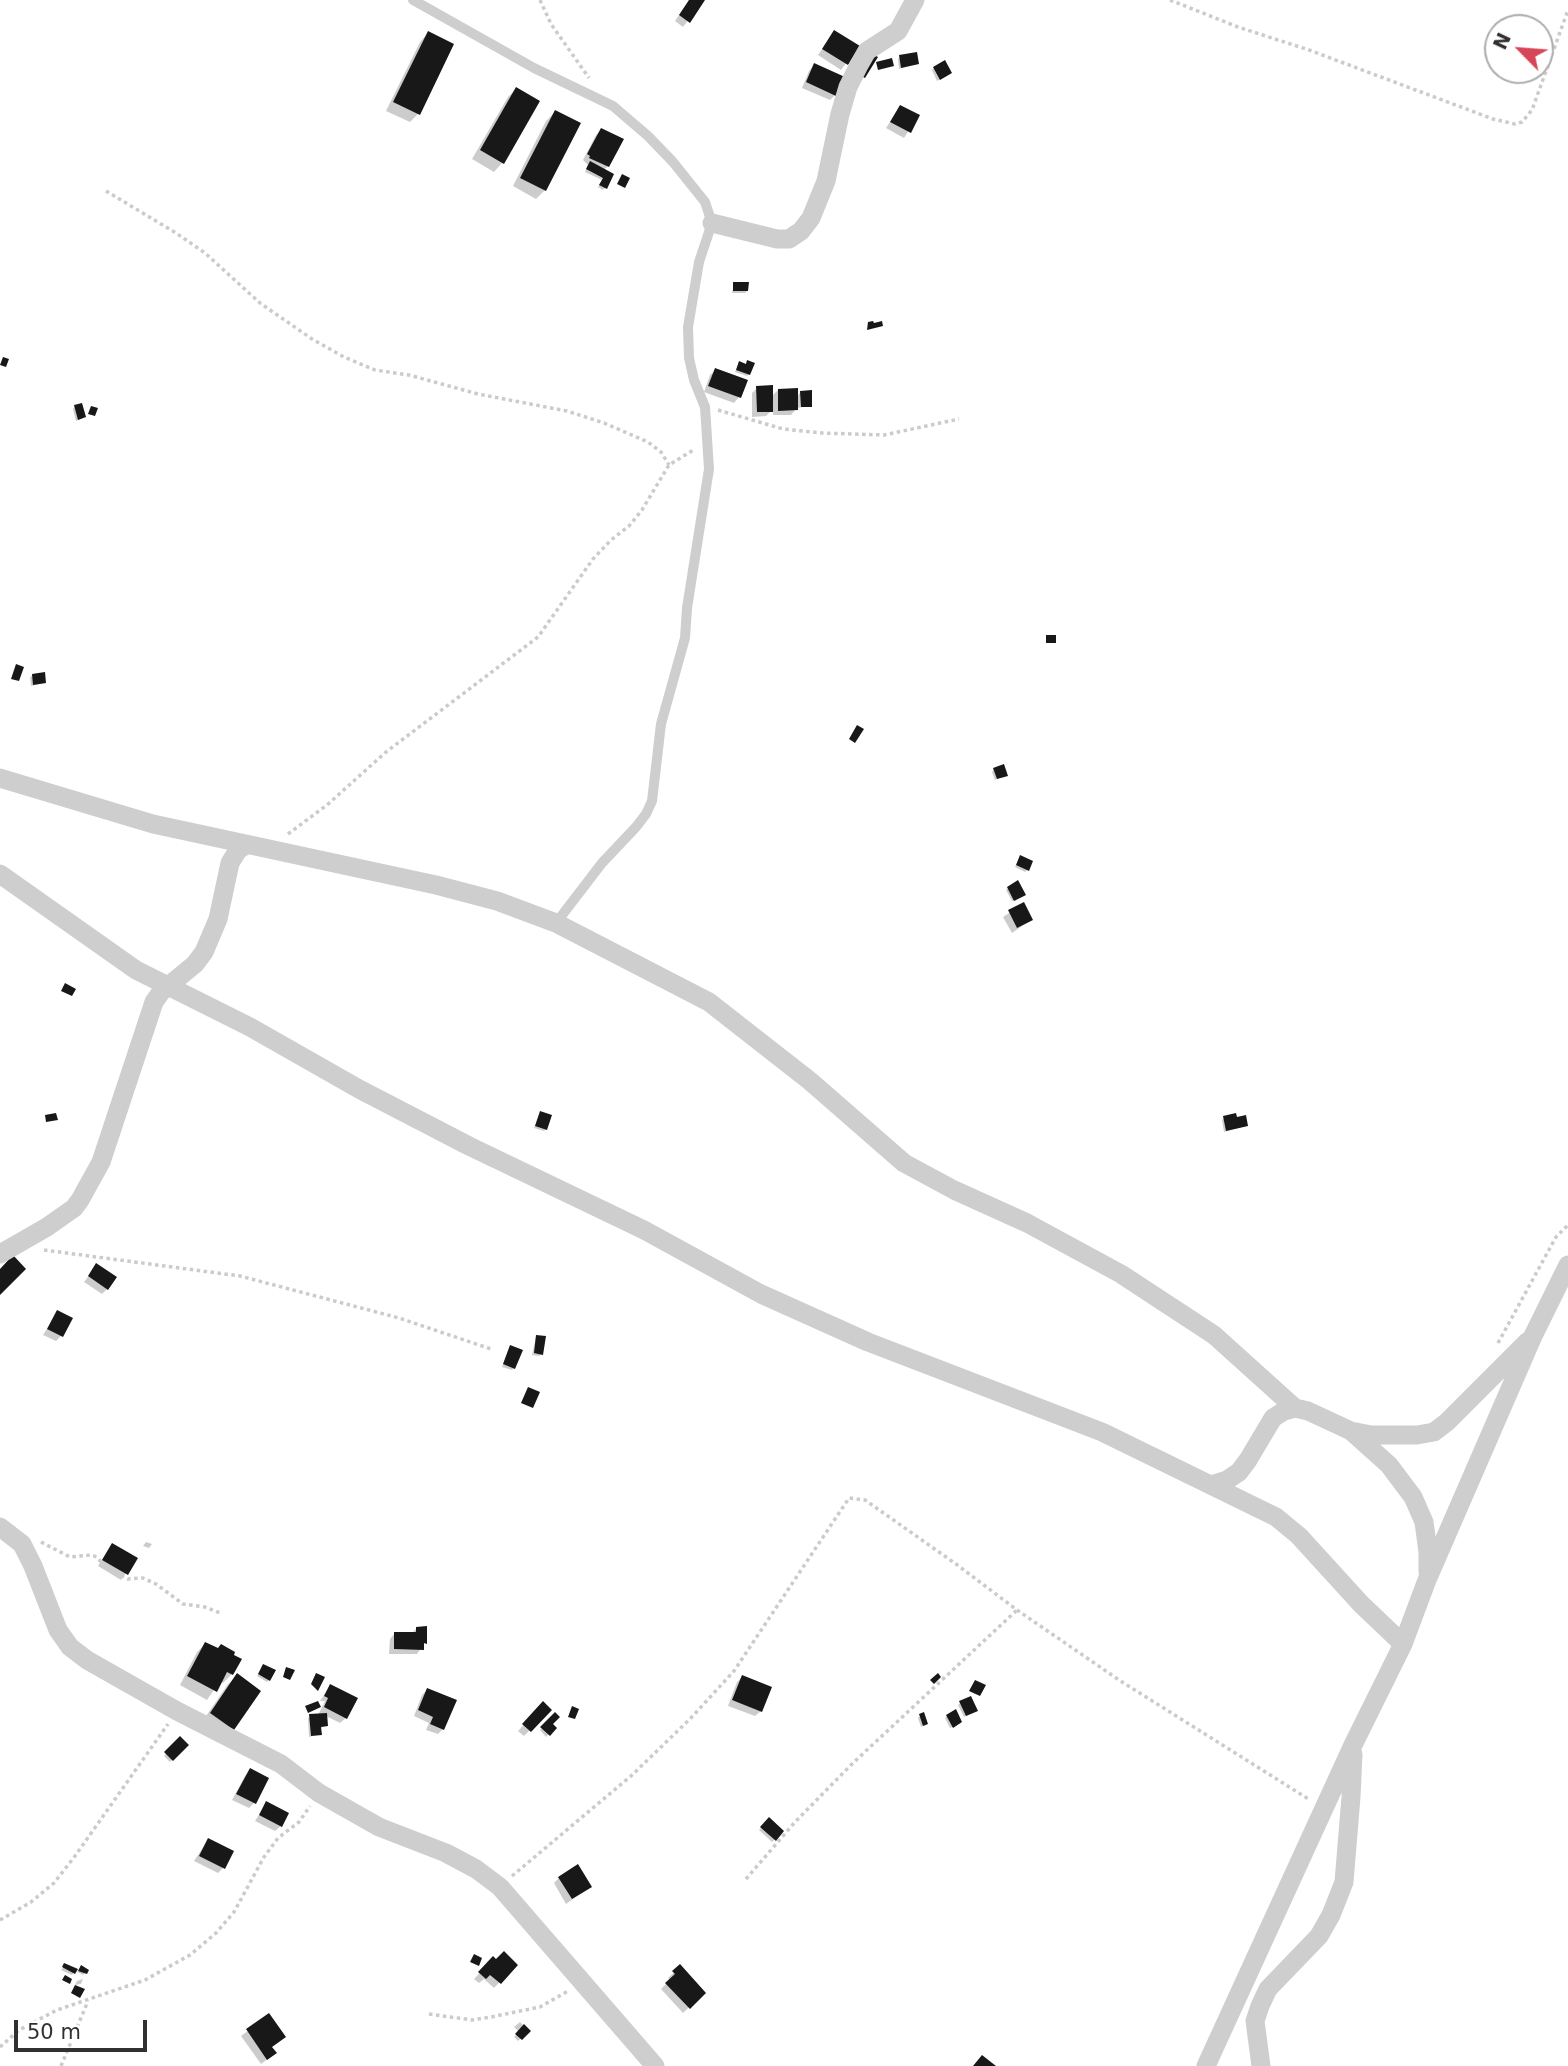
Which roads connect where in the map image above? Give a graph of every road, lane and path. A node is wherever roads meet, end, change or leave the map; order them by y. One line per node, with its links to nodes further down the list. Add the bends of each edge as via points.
1 (413, 0): 8 (lane, via 613,106 682,172 705,202)
2 (540, 0): 6 (path)
3 (915, 0): 8 (street, via 898,31 867,51 848,87 826,181 801,231 789,239 777,239)
4 (1170, 0): 5 (path, via 1515,124 1532,110)
5 (1568, 10)
6 (591, 80)
7 (106, 191): 12 (path, via 205,253 260,303 344,357 375,370 604,422 648,442)
8 (712, 223): 9 (lane, via 699,262 688,327 689,358)
9 (705, 407): 10 (path, via 783,429 822,433 884,435); 11 (lane)
10 (959, 419)
11 (709, 441): 12 (path); 16 (lane, via 705,505 685,638 661,724 652,801 636,827)
12 (670, 465): 14 (path, via 642,510 593,559 538,636 386,752 302,825)
13 (0, 778): 14 (street, via 153,824)
14 (255, 847): 16 (street, via 436,884); 17 (street, via 238,850 230,863 218,919 204,952)
15 (0, 874): 17 (street, via 136,970)
16 (556, 923): 24 (street, via 709,1002 904,1163 1121,1274 1214,1335)
17 (167, 986): 19 (street, via 154,1002 101,1162 80,1200); 26 (street, via 761,1294 868,1342 1102,1432)
18 (1568, 1225): 23 (path, via 1556,1237)
19 (9, 1250): 22 (path, via 240,1276 399,1318)
20 (1568, 1265): 21 (street)
21 (1533, 1336): 25 (street, via 1434,1432 1397,1436); 29 (street)
22 (491, 1349)
23 (1493, 1354)
24 (1295, 1408): 25 (street); 26 (street, via 1273,1418 1238,1472)
25 (1351, 1431): 29 (street, via 1389,1465 1413,1497 1424,1522)
26 (1211, 1485): 32 (street, via 1276,1517 1299,1536)
27 (0, 1527): 28 (street)
28 (22, 1544): 31 (path, via 41,1542 70,1557 97,1557 106,1568 128,1579 143,1578 183,1604); 33 (street, via 58,1630 70,1647)
29 (1427, 1580): 32 (street)
30 (1017, 1610): 36 (path); 37 (path, via 853,1763); 38 (path, via 885,1513 865,1500 849,1498 734,1671 631,1776)
31 (220, 1613)
32 (1403, 1644): 34 (street)
33 (177, 1711): 35 (street, via 281,1764); 39 (path, via 54,1883)
34 (1353, 1745): 36 (street); 47 (street, via 1344,1881 1319,1936 1268,1989 1260,2006 1255,2021)
35 (319, 1793): 38 (street, via 379,1827 446,1853); 41 (path, via 299,1822 278,1838 264,1857 234,1912 216,1933 190,1955 145,1980)
36 (1324, 1809): 46 (street)
37 (746, 1880)
38 (500, 1886): 40 (street)
39 (0, 1920)
40 (582, 1982): 42 (path, via 540,2007 472,2020); 45 (street)
41 (88, 2001): 43 (path, via 35,2021); 44 (path)
42 (429, 2014)
43 (0, 2047)
44 (61, 2066)
45 (655, 2066)
46 (1206, 2066)
47 (1261, 2066)

